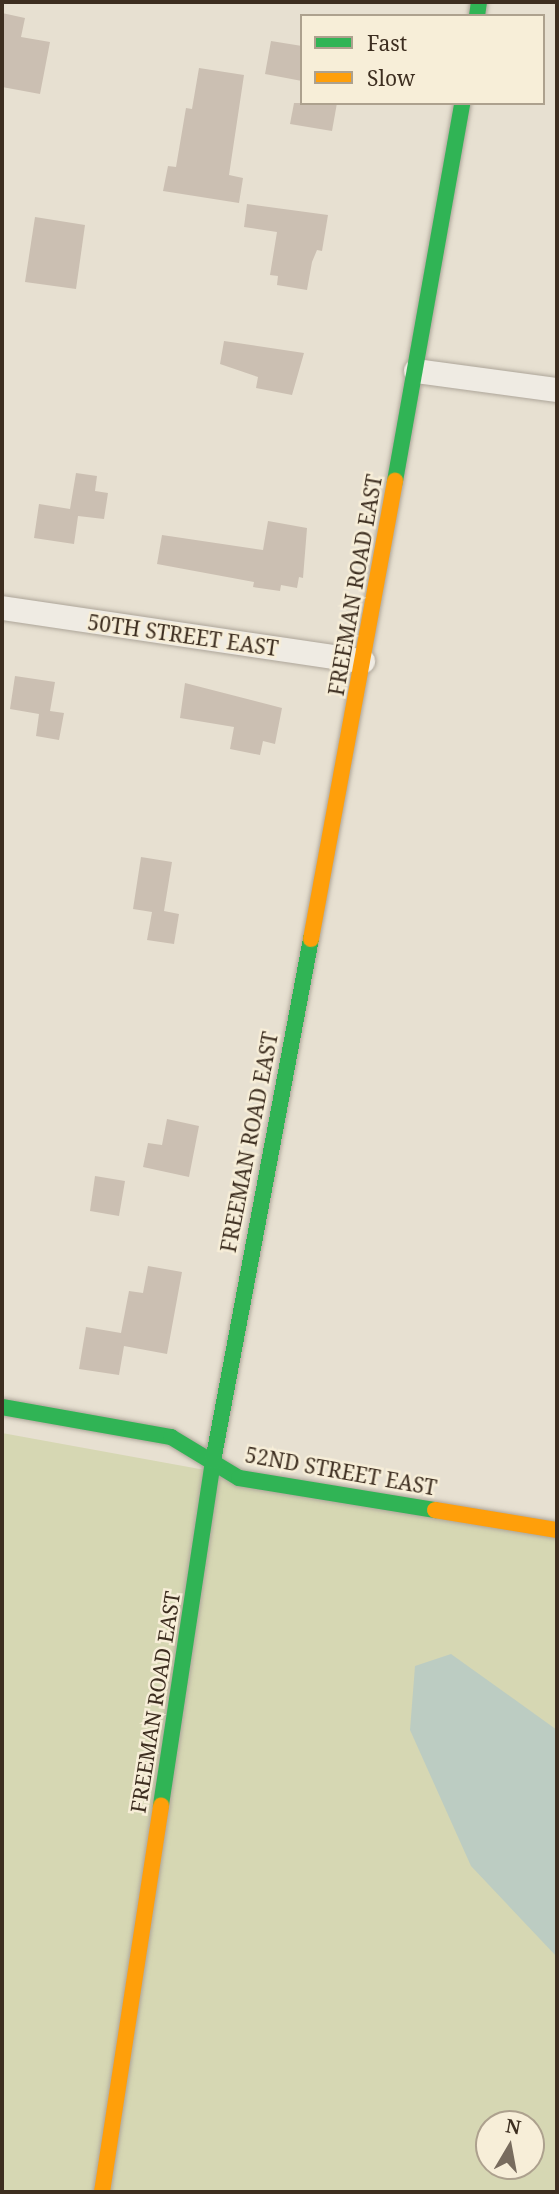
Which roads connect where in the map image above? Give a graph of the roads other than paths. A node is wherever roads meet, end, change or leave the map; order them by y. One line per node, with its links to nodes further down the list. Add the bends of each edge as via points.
1 (462, 105): 2 (street, FREEMAN ROAD EAST)
2 (416, 371): 3 (street); 5 (street, FREEMAN ROAD EAST)
3 (557, 390)
4 (2, 608): 5 (street, 50TH STREET EAST)
5 (363, 661): 7 (street, FREEMAN ROAD EAST)
6 (2, 1407): 7 (street, 52ND STREET EAST, via 171,1437)
7 (213, 1461): 8 (street, 52ND STREET EAST, via 239,1478); 9 (street, FREEMAN ROAD EAST)
8 (557, 1530)
9 (102, 2192)

